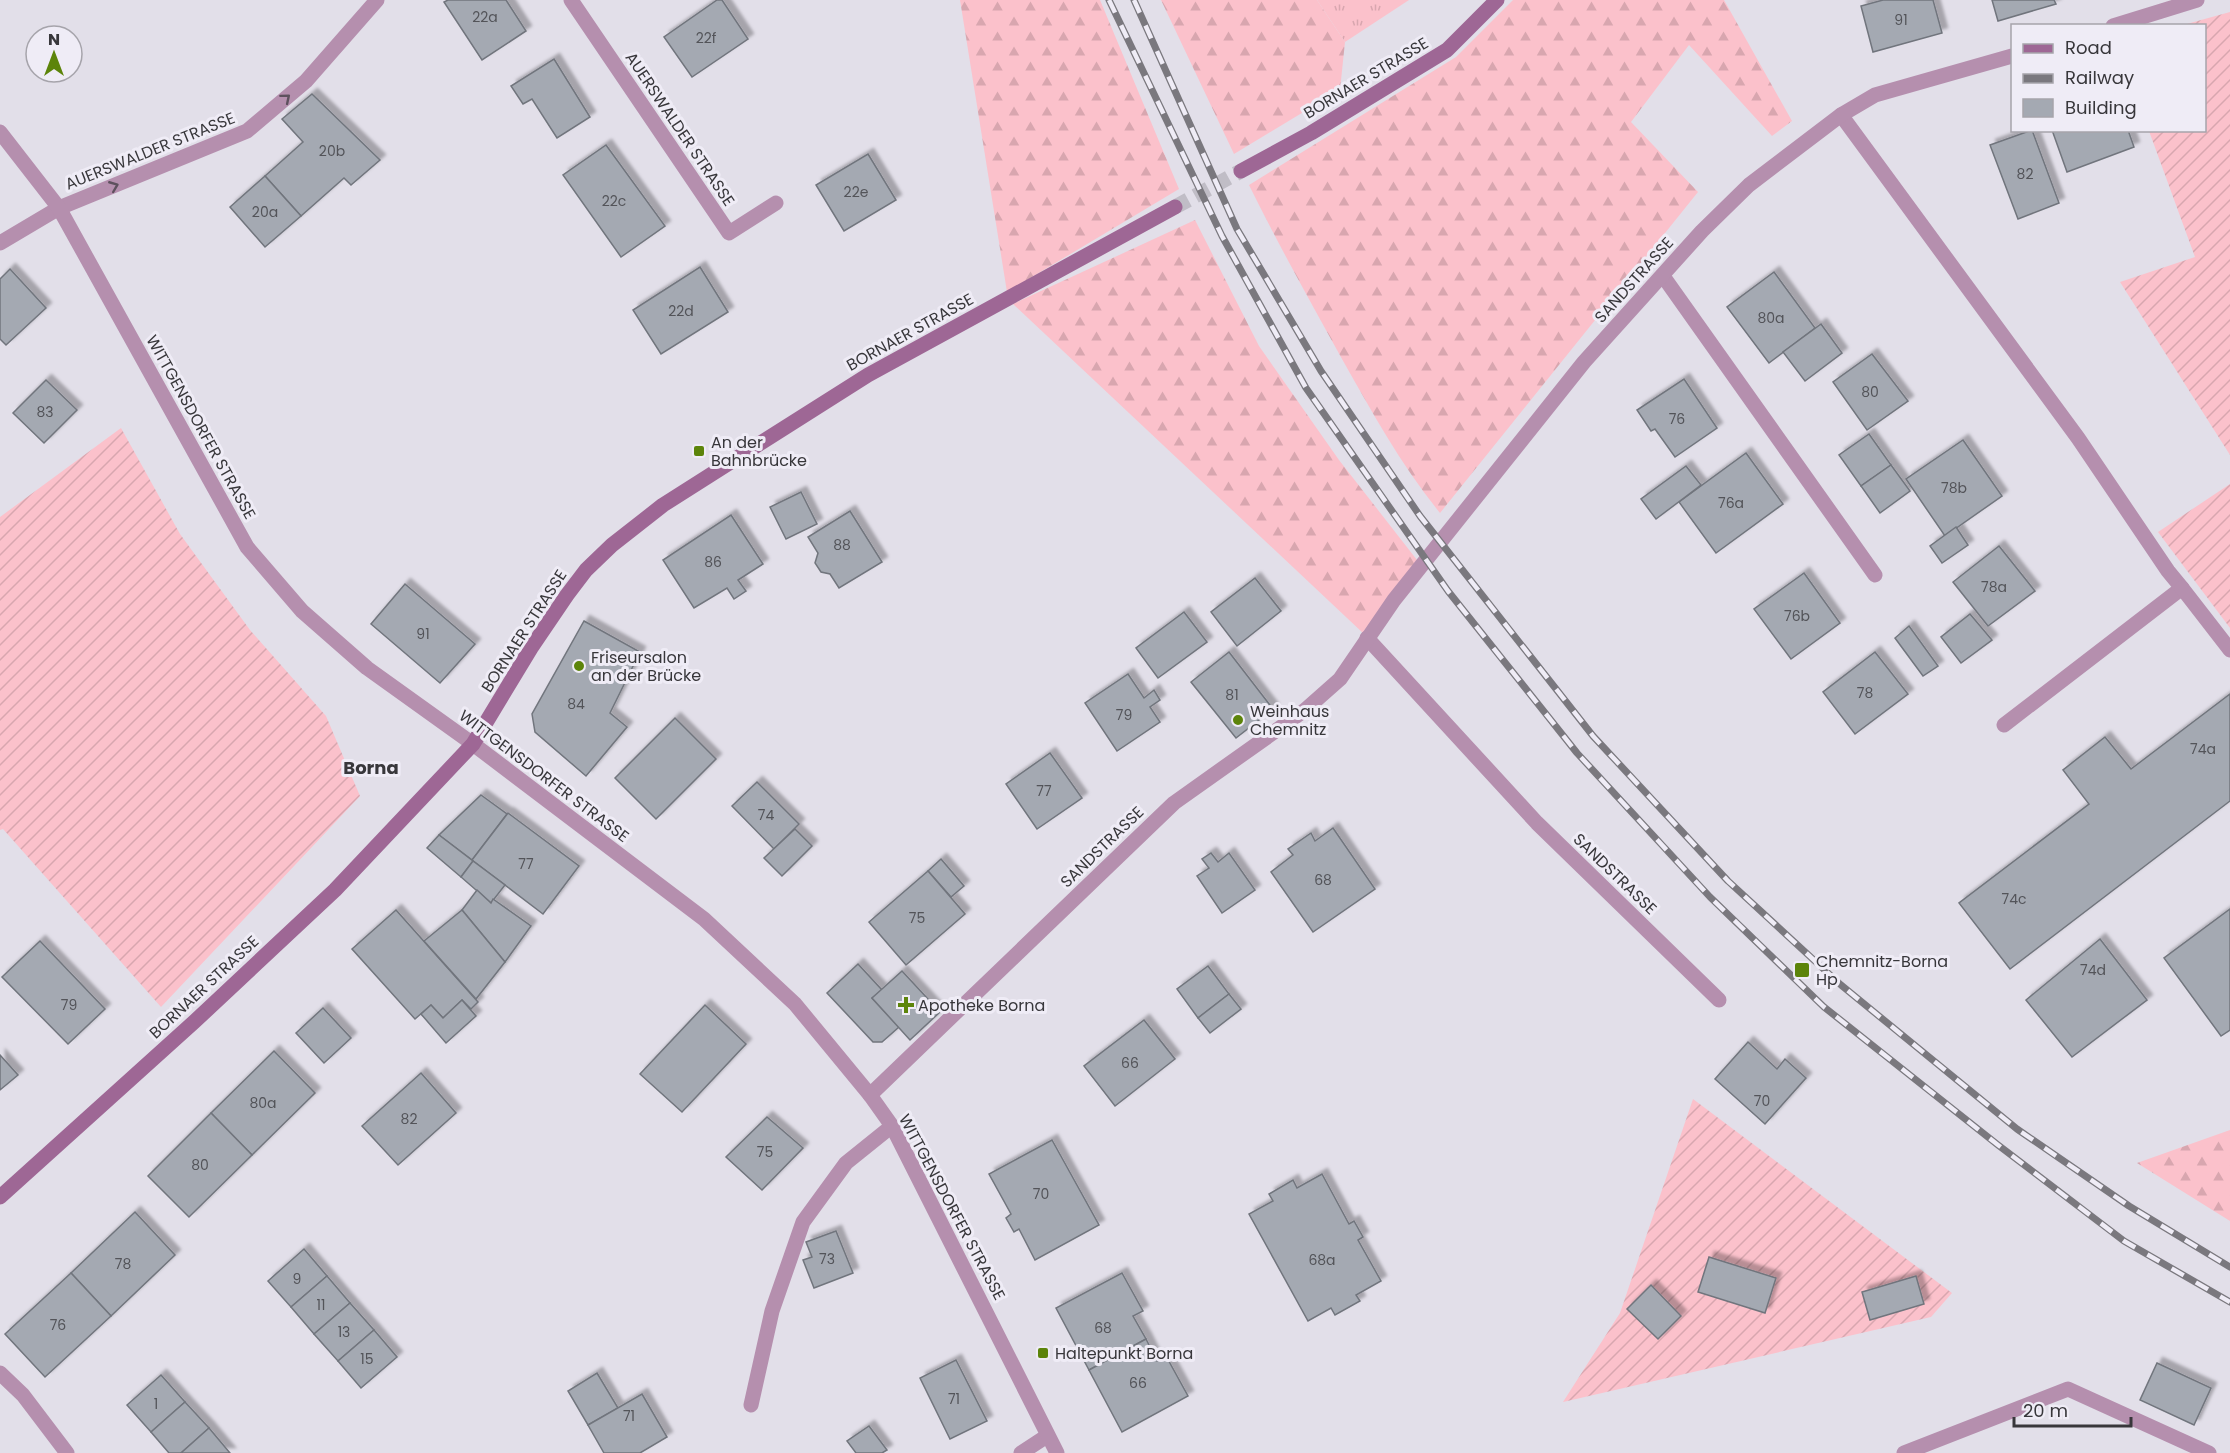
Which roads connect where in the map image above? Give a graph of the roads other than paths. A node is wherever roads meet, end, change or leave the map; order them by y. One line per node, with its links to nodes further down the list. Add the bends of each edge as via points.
1 (377, 0): 12 (street, AUERSWALDER STRASSE, one-way to 1, via 247,131 306,81)
2 (571, 0): 10 (street, AUERSWALDER STRASSE, via 729,233)
3 (1497, 0): 9 (main road, BORNAER STRASSE, via 1447,50)
4 (2197, 0): 5 (street)
5 (2119, 24)
6 (2011, 57): 7 (street, SANDSTRASSE, via 1875,95)
7 (1841, 116): 14 (street, SANDSTRASSE, via 1749,185); 16 (street, via 2078,438)
8 (0, 132): 12 (street, WITTGENSDORFER STRASSE)
9 (1241, 171)
10 (776, 203)
11 (1175, 207): 20 (main road, BORNAER STRASSE, via 868,375 663,505 586,570 531,648)
12 (59, 208): 13 (street, AUERSWALDER STRASSE); 20 (street, WITTGENSDORFER STRASSE, via 247,547 302,611 359,661)
13 (0, 243)
14 (1663, 276): 15 (street); 17 (street, SANDSTRASSE, via 1584,362)
15 (1875, 575)
16 (2182, 588): 18 (street); 19 (street)
17 (1367, 638): 21 (street, SANDSTRASSE, via 1537,823); 22 (street, SANDSTRASSE, via 1340,679 1297,716 1174,803)
18 (2230, 650)
19 (2004, 725)
20 (473, 744): 22 (street, WITTGENSDORFER STRASSE, via 704,919 795,1004); 24 (main road, BORNAER STRASSE, via 335,890)
21 (1719, 1000)
22 (870, 1095): 23 (street, WITTGENSDORFER STRASSE)
23 (892, 1126): 26 (street, via 846,1163 803,1222 772,1311); 27 (street, WITTGENSDORFER STRASSE)
24 (0, 1197)
25 (0, 1373): 28 (street, via 23,1395)
26 (751, 1405)
27 (1047, 1436): 29 (street); 30 (street, WITTGENSDORFER STRASSE)
28 (67, 1453)
29 (1021, 1453)
30 (1057, 1453)
31 (1904, 1453): 32 (street, via 2068,1389)
32 (2209, 1453)

